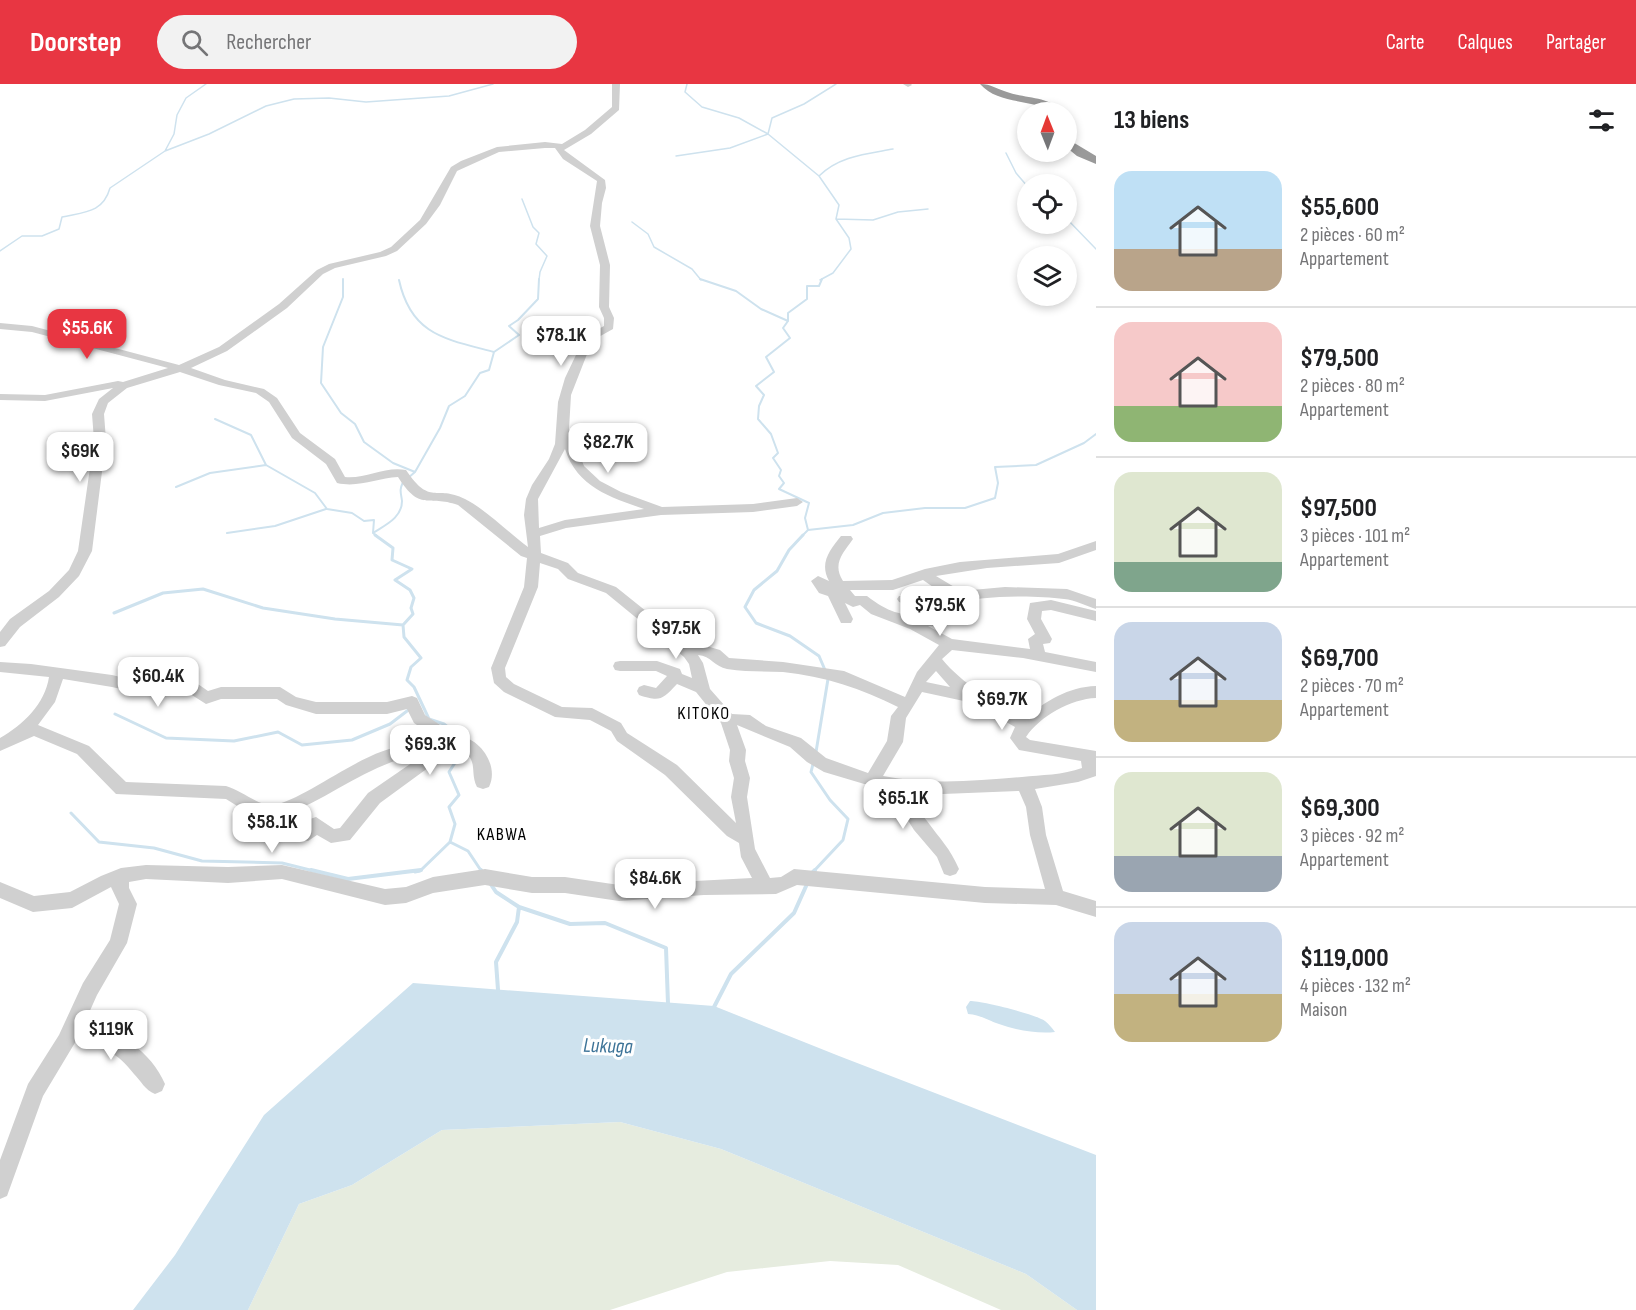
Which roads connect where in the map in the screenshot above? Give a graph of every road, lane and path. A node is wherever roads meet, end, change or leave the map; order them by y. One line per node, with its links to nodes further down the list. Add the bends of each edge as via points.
1 (616, 84): 4 (street, via 616,108 588,132)
2 (985, 84): 3 (highway, via 999,94)
3 (1035, 102)
4 (560, 146): 8 (street, via 496,150 464,163 454,169 423,222 394,249 320,272 241,338 223,350); 11 (street, via 562,154 601,180 595,226 606,265 604,307 609,318 609,327 591,335 579,361 564,404)
5 (1077, 148): 6 (highway)
6 (1092, 157)
7 (0, 326): 8 (street, via 32,329)
8 (178, 368): 9 (street); 17 (street, via 260,391 273,400 296,435 331,462 341,480 356,482 402,473 411,487 426,498 448,497 462,502 526,553)
9 (141, 378): 10 (street, via 45,398); 27 (street, via 112,393 103,401 98,414 100,440 86,551 74,573 54,594 15,622)
10 (0, 397)
11 (563, 429): 13 (street, via 577,466 588,479 607,491); 14 (street, via 553,467 535,490 530,506)
12 (797, 502): 13 (street, via 753,508)
13 (661, 511): 14 (street, via 565,524)
14 (532, 534): 17 (street)
15 (846, 539): 19 (street, via 830,566)
16 (1096, 544): 18 (street, via 1059,558 987,563)
17 (534, 555): 29 (street, via 611,590); 54 (street, via 531,587 498,668 499,679 560,713 592,714 616,727 622,737 671,770 694,796)
18 (925, 574): 19 (street, via 893,585); 20 (street, via 932,582)
19 (827, 584): 25 (street, via 823,590 833,592); 26 (street, via 853,602 862,599)
20 (968, 596): 22 (street); 23 (street, via 1005,592 1067,594)
21 (904, 599): 22 (street, via 916,602 920,597)
22 (941, 604): 26 (street, via 950,613 945,620)
23 (1096, 604)
24 (1096, 616): 30 (street, via 1051,605 1035,606 1034,619 1045,639 1035,639)
25 (846, 619)
26 (898, 619): 28 (street)
27 (0, 642)
28 (949, 644): 30 (street); 31 (street)
29 (684, 649): 38 (street, via 696,663); 42 (street, via 715,654 725,663 844,677)
30 (1038, 655): 34 (street)
31 (935, 660): 37 (street); 41 (street, via 951,680)
32 (620, 666): 36 (street, via 657,666 675,673)
33 (0, 667): 35 (street)
34 (1096, 668)
35 (57, 673): 45 (street, via 51,700); 46 (street, via 160,692 174,683 192,686 206,698 221,693 280,693 291,701 316,708 387,708 412,702 419,719 446,736)
36 (674, 677): 38 (street); 39 (street, via 659,694)
37 (918, 686): 41 (street); 42 (street)
38 (702, 688): 43 (street)
39 (644, 691)
40 (1096, 692): 44 (street, via 1070,698)
41 (977, 698): 44 (street)
42 (908, 705): 50 (street, via 898,717 895,742)
43 (728, 720): 50 (street, via 746,719 751,726 797,742 810,757 831,767); 54 (street, via 738,750 742,778 739,797)
44 (1026, 726): 48 (street, via 1018,738 1025,746)
45 (22, 733): 47 (street); 53 (street, via 34,730 83,750 122,789 234,794 257,811)
46 (446, 743): 49 (street, via 434,758); 51 (street, via 460,741 472,749 483,767)
47 (0, 745)
48 (1092, 756): 52 (street, via 1088,773)
49 (427, 760): 53 (street, via 414,751 395,753 310,798); 53 (street, via 373,800 344,835 331,836 316,824 308,834 291,832)
50 (873, 779): 52 (street, via 933,788); 55 (street, via 908,806 944,853)
51 (483, 782)
52 (1024, 783): 59 (street, via 1034,807)
53 (272, 812)
54 (747, 839): 57 (street, via 749,857)
55 (950, 869)
56 (121, 876): 57 (street, via 146,872 282,872 385,897 406,896 433,885 485,877 618,893); 58 (street, via 72,900 33,904); 61 (street, via 120,889 129,904 123,928)
57 (765, 885): 59 (street, via 776,886 794,877 985,895)
58 (0, 890)
59 (1056, 897): 60 (street)
60 (1096, 909)
61 (71, 1031): 62 (street, via 115,1040); 63 (street, via 35,1091)
62 (155, 1084)
63 (0, 1189)

